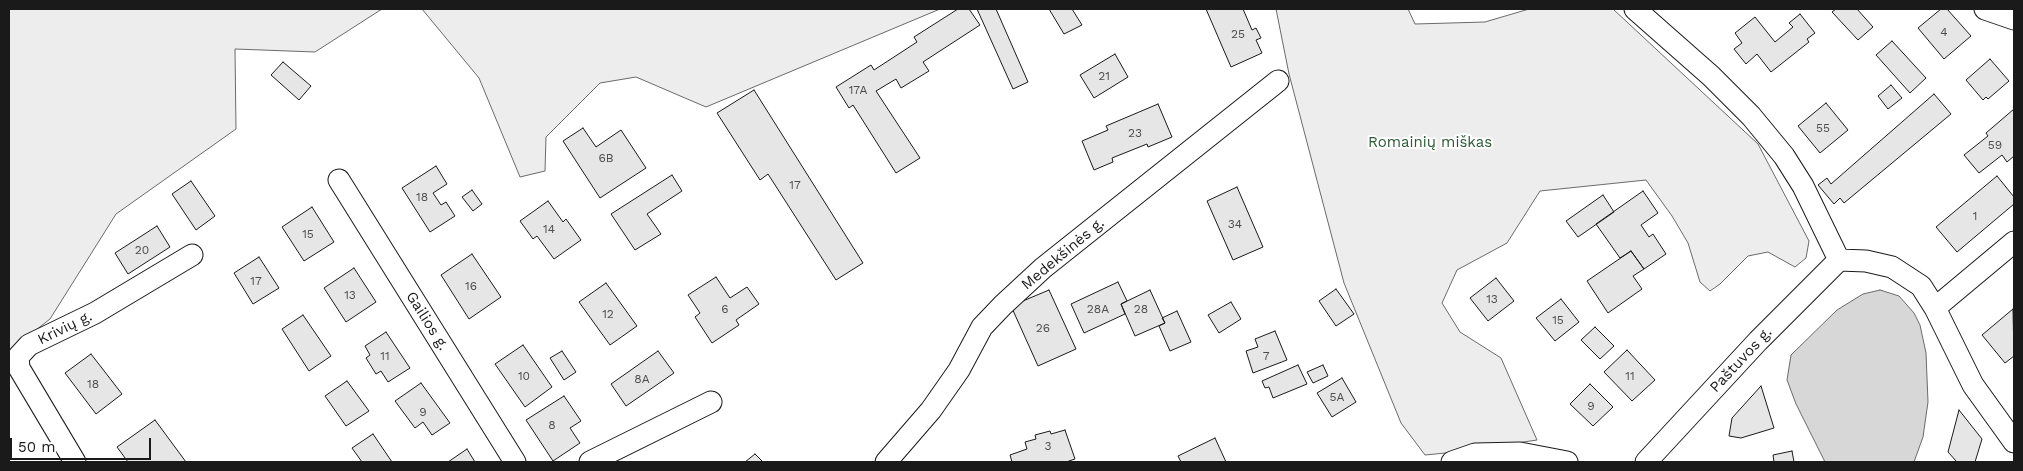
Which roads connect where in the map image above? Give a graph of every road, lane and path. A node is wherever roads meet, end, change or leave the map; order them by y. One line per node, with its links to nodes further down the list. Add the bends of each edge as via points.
1 (1635, 9): 8 (street, via 1711,76 1784,156 1803,186)
2 (1985, 9): 3 (street)
3 (2014, 20)
4 (1278, 81): 15 (street, Medekšinės g., via 1043,268 1003,305 982,327 959,370 931,410)
5 (339, 180): 13 (street, Gailios g.)
6 (2014, 242): 9 (street)
7 (192, 255): 12 (street, Krivių g., via 95,313 29,345 18,357 19,368)
8 (1839, 260): 9 (street, via 1866,261 1892,267 1921,286); 18 (street, Paštuvos g., via 1758,341)
9 (1935, 308): 11 (street, via 1973,385)
10 (711, 402): 14 (street)
11 (2014, 442)
12 (75, 462)
13 (514, 462)
14 (590, 462)
15 (886, 462)
16 (1452, 462): 17 (street, via 1474,454 1520,453)
17 (1567, 462)
18 (1646, 462)

